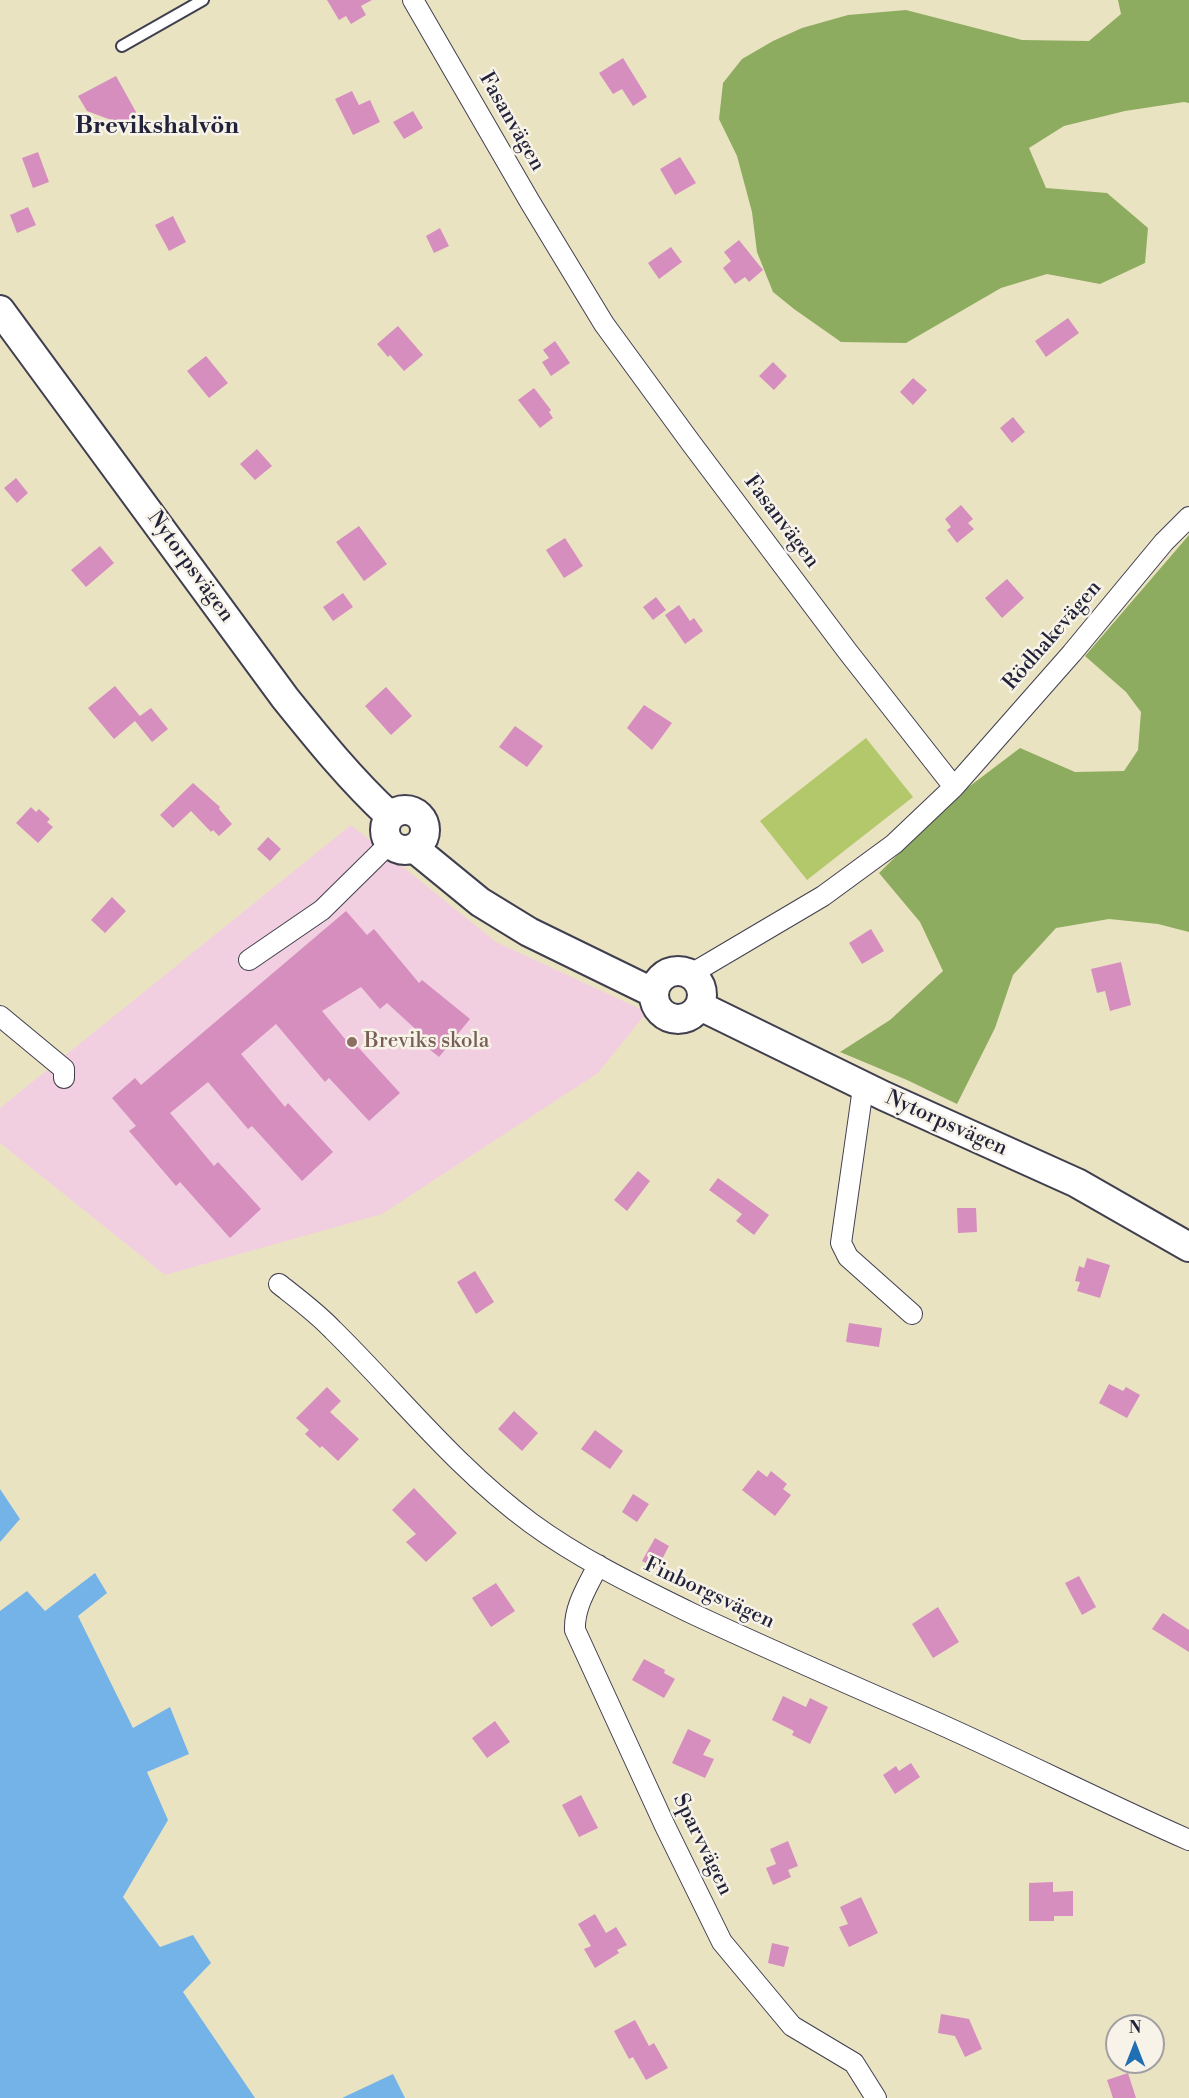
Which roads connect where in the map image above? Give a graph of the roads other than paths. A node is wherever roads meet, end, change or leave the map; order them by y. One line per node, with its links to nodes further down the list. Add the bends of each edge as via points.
1 (203, 0): 3 (lane)
2 (412, 0): 6 (street, Fasanvägen, via 604,324 848,652)
3 (122, 46)
4 (0, 310): 7 (street, Nytorpsvägen, via 285,698)
5 (1189, 517): 6 (street, Rödhakevägen)
6 (954, 787): 9 (street, via 894,844 823,896)
7 (405, 836): 8 (street, via 322,910); 10 (street, Nytorpsvägen, via 480,902 529,932)
8 (249, 960)
9 (691, 974): 10 (street, via 678,971); 11 (street, via 702,989)
10 (658, 985): 11 (street, via 655,1004 674,1020 691,1017)
11 (700, 1006): 14 (street, Nytorpsvägen)
12 (0, 1016): 13 (street, via 63,1070)
13 (64, 1078)
14 (859, 1083): 15 (street, Nytorpsvägen, via 1077,1183); 17 (street, via 862,1095 841,1244 848,1257)
15 (1189, 1247)
16 (279, 1284): 18 (street, Finborgsvägen, via 332,1328 419,1421 503,1502)
17 (912, 1314)
18 (598, 1565): 19 (street, Finborgsvägen, via 742,1637); 20 (street, Sparvvägen, via 578,1606 575,1630 722,1942 792,2026 854,2063)
19 (1189, 1840)
20 (876, 2098)

